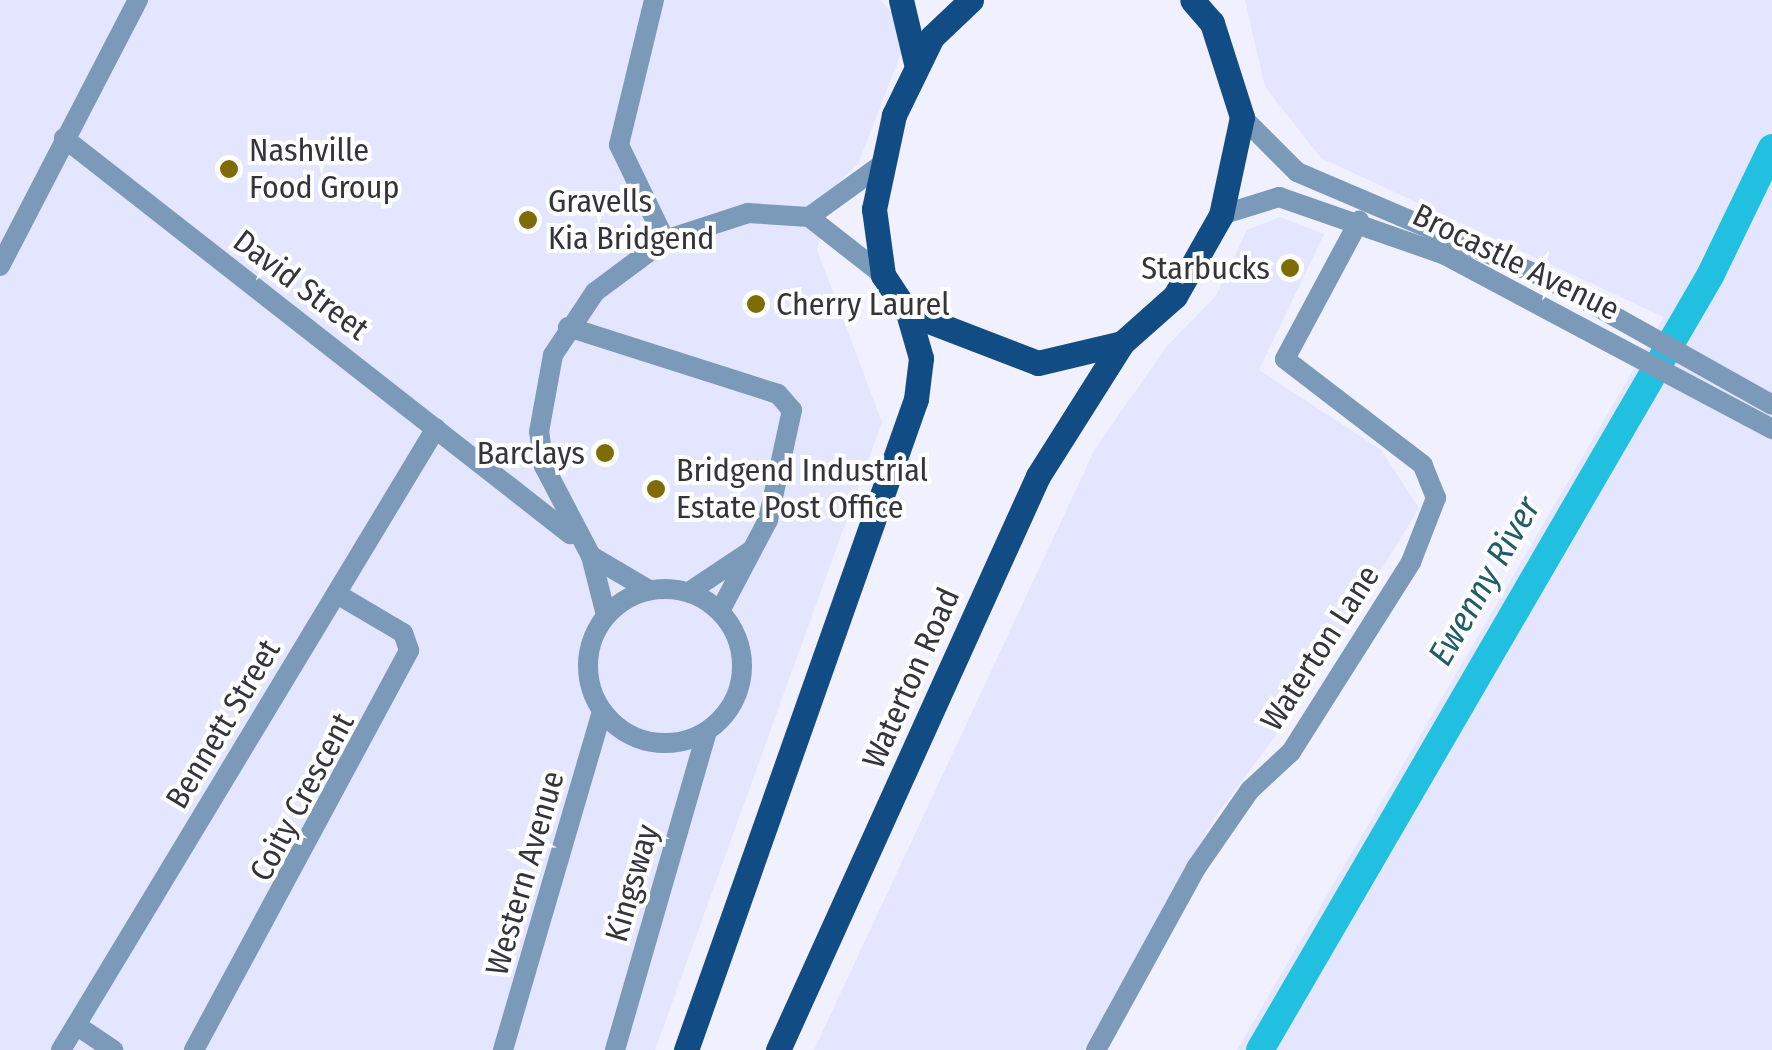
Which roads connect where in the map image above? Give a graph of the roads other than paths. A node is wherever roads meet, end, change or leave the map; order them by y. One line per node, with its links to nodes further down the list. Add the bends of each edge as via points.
1 (138, 0): 9 (street)
2 (654, 0): 14 (street, via 619,145)
3 (901, 0): 7 (main road)
4 (971, 0): 7 (main road)
5 (1192, 0): 6 (main road)
6 (1212, 11): 8 (main road)
7 (916, 62): 10 (main road)
8 (1242, 117): 11 (main road); 20 (street, Brocastle Avenue, via 1298,172 1452,234)
9 (64, 138): 15 (street); 21 (street, David Street)
10 (881, 166): 12 (street); 16 (main road, via 874,209)
11 (1221, 215): 13 (street, Brocastle Avenue, via 1279,197); 19 (main road, via 1175,296)
12 (809, 217): 14 (street, via 748,213); 16 (street)
13 (1359, 221): 22 (street, Brocastle Avenue, via 1540,300); 43 (street, Waterton Lane, via 1285,359 1423,465 1436,498 1411,562 1291,752 1250,790 1196,868)
14 (665, 240): 18 (street, via 595,292)
15 (0, 266)
16 (883, 275): 17 (main road)
17 (908, 313): 19 (main road, via 1038,362); 41 (main road, via 921,358 916,399)
18 (568, 328): 23 (street, via 544,388); 26 (street, via 778,394 792,410)
19 (1122, 343): 42 (main road, Waterton Road, via 1038,476)
20 (1772, 405)
21 (436, 428): 24 (street, David Street); 30 (street, Bennett Street)
22 (1772, 429)
23 (544, 466): 24 (street); 25 (street)
24 (503, 478): 25 (street, David Street)
25 (576, 538): 27 (street)
26 (755, 548): 29 (street); 31 (street)
27 (591, 556): 28 (street); 32 (street)
28 (649, 590): 29 (street); 32 (street)
29 (690, 592): 31 (street)
30 (337, 594): 35 (street, Bennett Street); 38 (street, Coity Crescent, via 403,634 409,650)
31 (720, 611): 34 (street, via 734,630 742,677)
32 (606, 615): 33 (street, via 588,654)
33 (602, 712): 34 (street, via 649,742); 39 (street, Western Avenue)
34 (707, 732): 40 (street, Kingsway)
35 (76, 1025): 36 (street, Bennett Street); 37 (street)
36 (61, 1050)
37 (113, 1050)
38 (194, 1050)
39 (503, 1050)
40 (615, 1050)
41 (686, 1050)
42 (778, 1050)
43 (1096, 1050)

